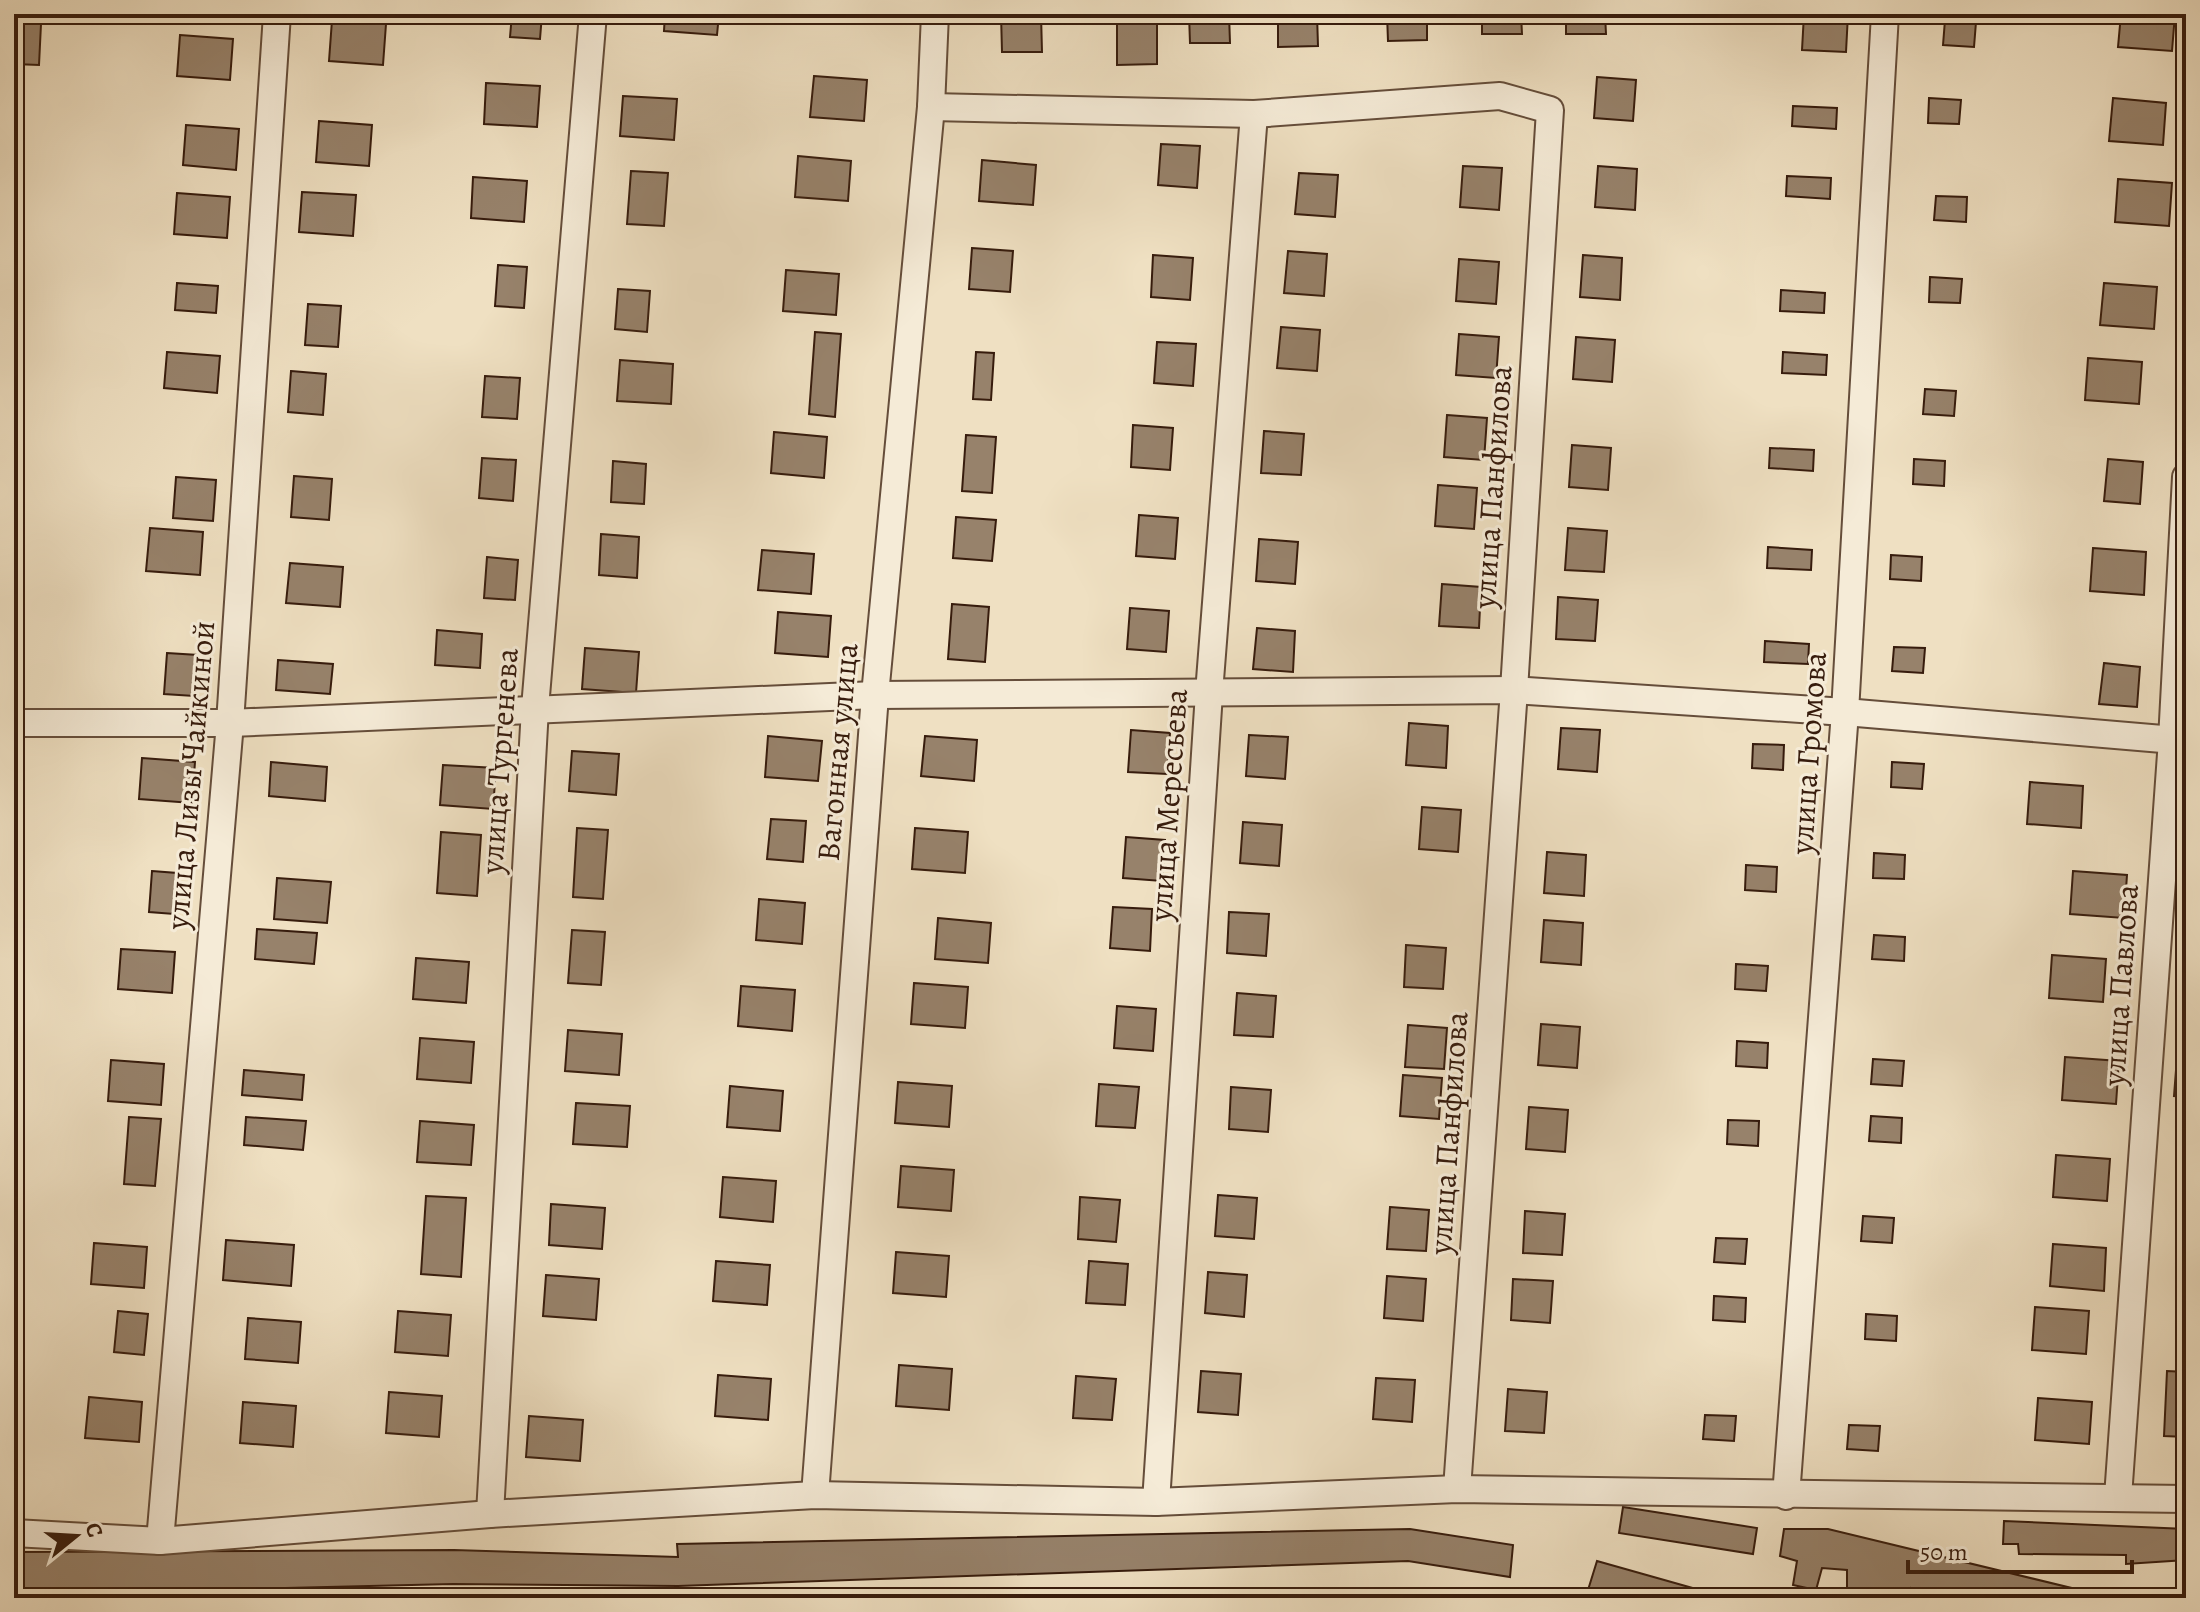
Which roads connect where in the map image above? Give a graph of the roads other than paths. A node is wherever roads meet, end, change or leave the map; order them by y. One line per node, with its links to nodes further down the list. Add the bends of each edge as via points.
1 (277, 14): 14 (street, улица Лизы Чайкиной)
2 (593, 14): 11 (street, улица Тургенева)
3 (935, 14): 5 (street, Вагонная улица)
4 (1885, 14): 12 (street, улица Громова)
5 (931, 107): 6 (street, улица Панфилова); 10 (street, Вагонная улица)
6 (1254, 114): 8 (street, улица Панфилова, via 1500,96 1550,110); 9 (street, улица Мересьева)
7 (2186, 477): 15 (street, улица Павлова)
8 (1514, 690): 9 (street); 12 (street); 16 (street, улица Панфилова)
9 (1209, 693): 10 (street); 21 (street, улица Мересьева)
10 (875, 695): 11 (street); 17 (street, Вагонная улица)
11 (535, 708): 14 (street); 22 (street, улица Тургенева)
12 (1845, 712): 15 (street); 18 (street, улица Громова)
13 (14, 723): 14 (street)
14 (230, 723): 24 (street, улица Лизы Чайкиной)
15 (2179, 741): 19 (street, улица Павлова)
16 (1457, 1489): 18 (street); 21 (street)
17 (815, 1495): 21 (street); 22 (street)
18 (1786, 1496): 19 (street)
19 (2118, 1497): 20 (street)
20 (2186, 1499)
21 (1156, 1502)
22 (490, 1514): 24 (street)
23 (14, 1533): 24 (street)
24 (160, 1541)

